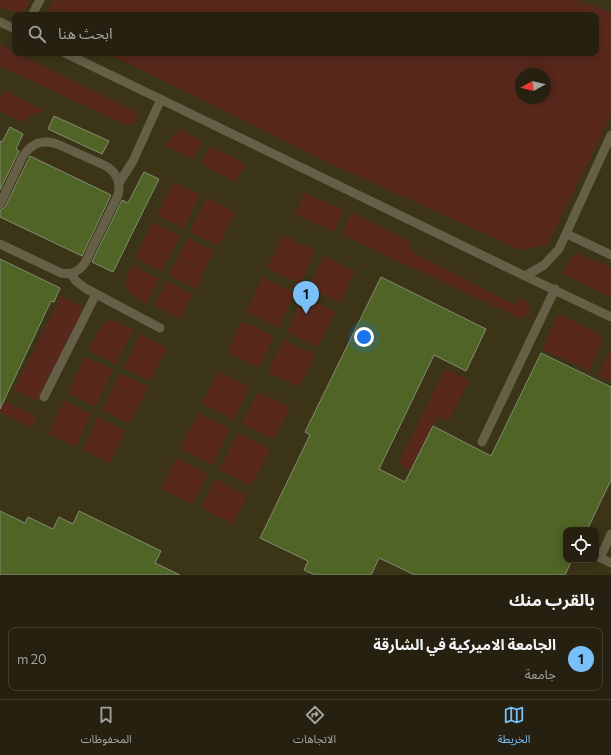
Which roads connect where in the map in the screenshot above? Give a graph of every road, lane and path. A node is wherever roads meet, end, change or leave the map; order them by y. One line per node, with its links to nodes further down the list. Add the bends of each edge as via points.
1 (40, 0): 2 (lane)
2 (34, 12)
3 (0, 22): 4 (lane)
4 (12, 28)
5 (71, 56): 6 (lane)
6 (161, 99): 8 (lane, via 133,161); 14 (lane)
7 (611, 136): 10 (lane)
8 (119, 183): 9 (lane, via 116,175 106,166 57,144 41,142 27,149); 13 (lane, via 118,195 85,263 77,272)
9 (0, 204)
10 (567, 234): 12 (lane); 14 (lane, via 552,258)
11 (0, 244): 13 (lane, via 61,273)
12 (611, 255)
13 (71, 274): 16 (lane, via 76,281)
14 (525, 276): 15 (lane)
15 (555, 290): 17 (lane); 20 (lane)
16 (96, 294): 18 (lane); 19 (lane)
17 (611, 317)
18 (160, 328)
19 (44, 397)
20 (482, 442)
21 (611, 534): 22 (lane)
22 (599, 555)
23 (599, 557): 24 (lane)
24 (611, 563)

